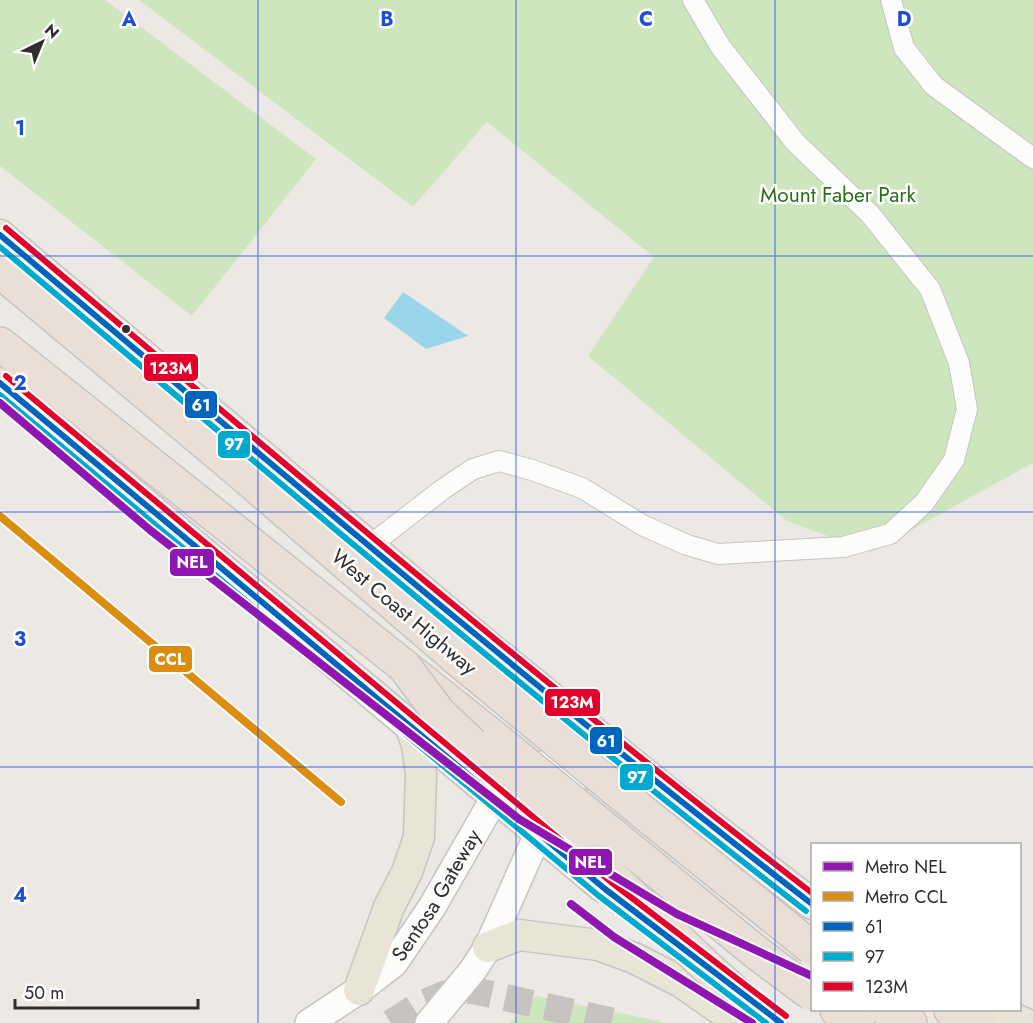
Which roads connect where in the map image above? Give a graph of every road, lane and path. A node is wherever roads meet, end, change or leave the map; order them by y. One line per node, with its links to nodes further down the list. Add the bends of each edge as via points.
1 (693, 0): 8 (street, via 720,46 795,142 870,214 930,289 959,363 967,409 954,460 924,503 890,534 843,547 718,554 699,550 642,525 582,488 499,461 473,469)
2 (891, 0): 3 (street, via 904,48 934,86)
3 (1033, 158)
4 (0, 235): 8 (main road)
5 (0, 270): 17 (highway, West Coast Highway, bridge, via 460,661)
6 (0, 344): 9 (highway, West Coast Highway)
7 (0, 382): 11 (main road)
8 (368, 547): 10 (main road)
9 (404, 666): 20 (highway, West Coast Highway, bridge); 28 (highway, bridge, via 439,713)
10 (514, 666): 12 (main road, via 533,703); 13 (main road)
11 (410, 725): 14 (main road); 19 (main road, via 422,774 419,837)
12 (553, 767): 13 (main road, Sentosa Gateway); 14 (main road, Sentosa Gateway, via 540,765 519,772); 15 (main road, via 555,794)
13 (670, 795): 16 (main road)
14 (495, 799): 15 (main road); 19 (main road, Sentosa Gateway, via 394,963)
15 (538, 834): 18 (main road); 29 (main road)
16 (811, 902)
17 (811, 946)
18 (488, 947): 26 (main road); 27 (main road, via 519,935 598,945 681,982)
19 (359, 990): 25 (main road, Sentosa Gateway)
20 (811, 993)
21 (839, 1011): 30 (highway)
22 (889, 1011): 31 (highway)
23 (953, 1011): 32 (highway)
24 (996, 1011): 33 (main road)
25 (309, 1023)
26 (429, 1023)
27 (740, 1023)
28 (769, 1023)
29 (781, 1023)
30 (858, 1023)
31 (910, 1023)
32 (978, 1023)
33 (1024, 1023)

